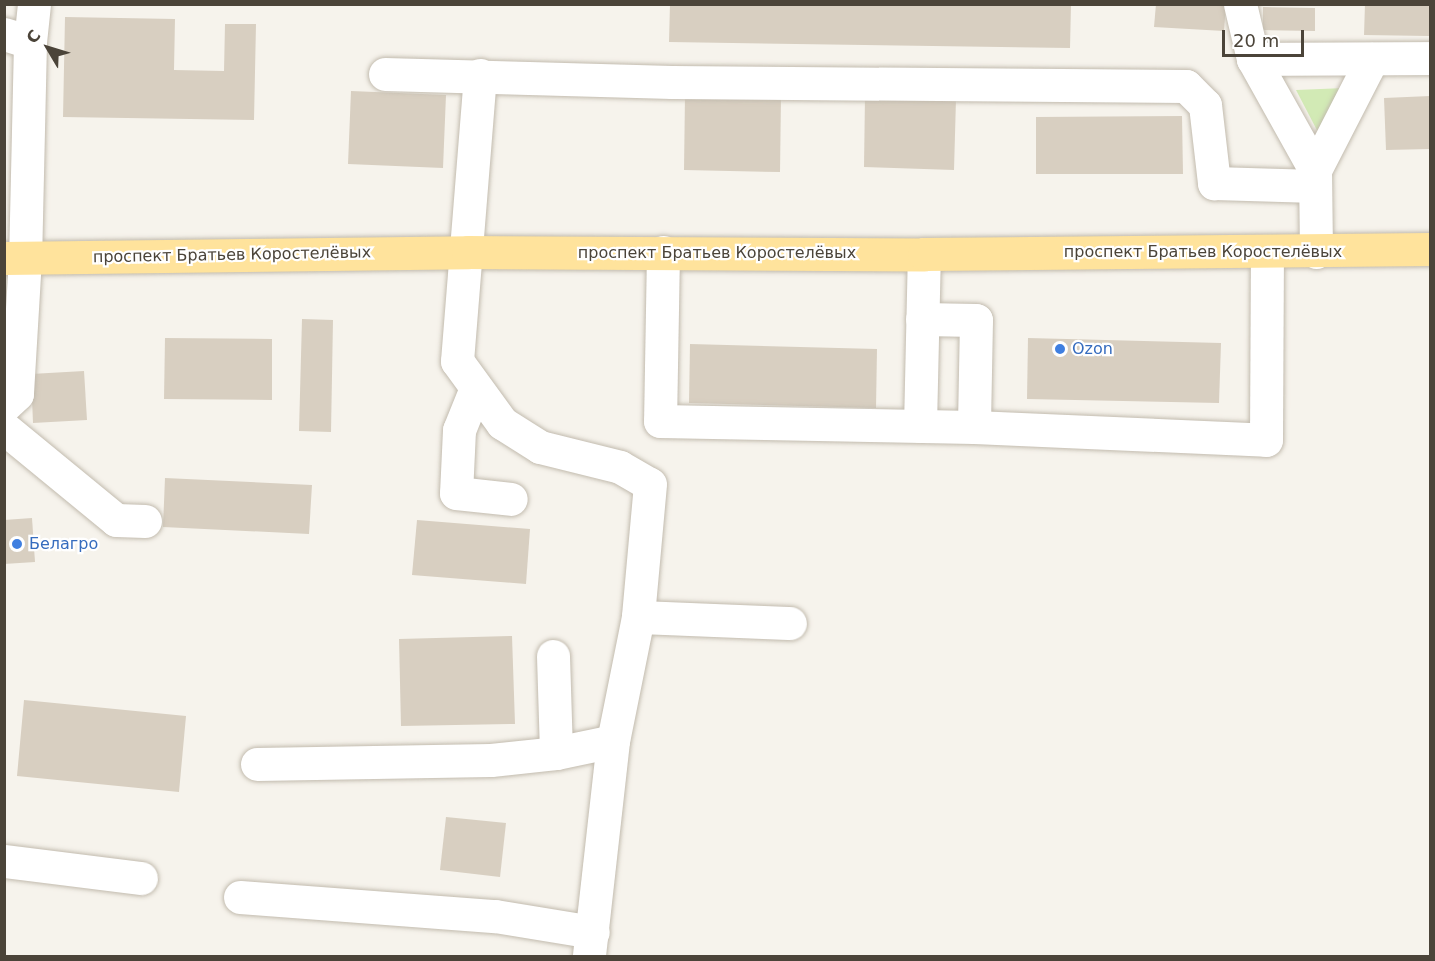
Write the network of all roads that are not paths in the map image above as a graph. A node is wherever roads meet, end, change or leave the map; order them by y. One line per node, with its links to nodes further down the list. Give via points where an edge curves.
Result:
1 (34, 4): 3 (street)
2 (1240, 4): 5 (street)
3 (17, 38): 16 (street)
4 (1431, 58): 6 (street)
5 (1253, 59): 6 (street); 9 (street)
6 (1372, 59): 9 (street)
7 (385, 74): 8 (street)
8 (480, 75): 9 (street, via 672,82 1186,86 1205,105 1214,183); 11 (street)
9 (1315, 178): 14 (street)
10 (1431, 249): 14 (main road, проспект Братьев Коростелёвых)
11 (468, 252): 12 (main road, проспект Братьев Коростелёвых); 16 (main road, проспект Братьев Коростелёвых); 19 (street, via 457,361)
12 (663, 252): 15 (main road, проспект Братьев Коростелёвых); 21 (street, via 660,421)
13 (1267, 252): 14 (main road, проспект Братьев Коростелёвых); 15 (main road, проспект Братьев Коростелёвых); 22 (street, via 1266,440)
14 (1316, 252)
15 (924, 254): 17 (street)
16 (15, 258): 18 (street)
17 (922, 319): 21 (street); 22 (street, via 975,320)
18 (12, 343): 20 (street, via 17,394)
19 (476, 388): 24 (street, via 459,430 456,493); 26 (street, via 502,423 540,447 620,467 650,484)
20 (4, 406)
21 (920, 426): 22 (street)
22 (974, 427)
23 (4, 428): 25 (street, via 116,520)
24 (511, 499)
25 (145, 522)
26 (638, 617): 27 (street); 29 (street)
27 (790, 623)
28 (553, 656): 30 (street)
29 (613, 741): 30 (street); 35 (street)
30 (556, 753): 31 (street, via 491,760)
31 (257, 764)
32 (4, 861): 33 (street)
33 (141, 878)
34 (240, 897): 35 (street, via 495,916)
35 (591, 944)

